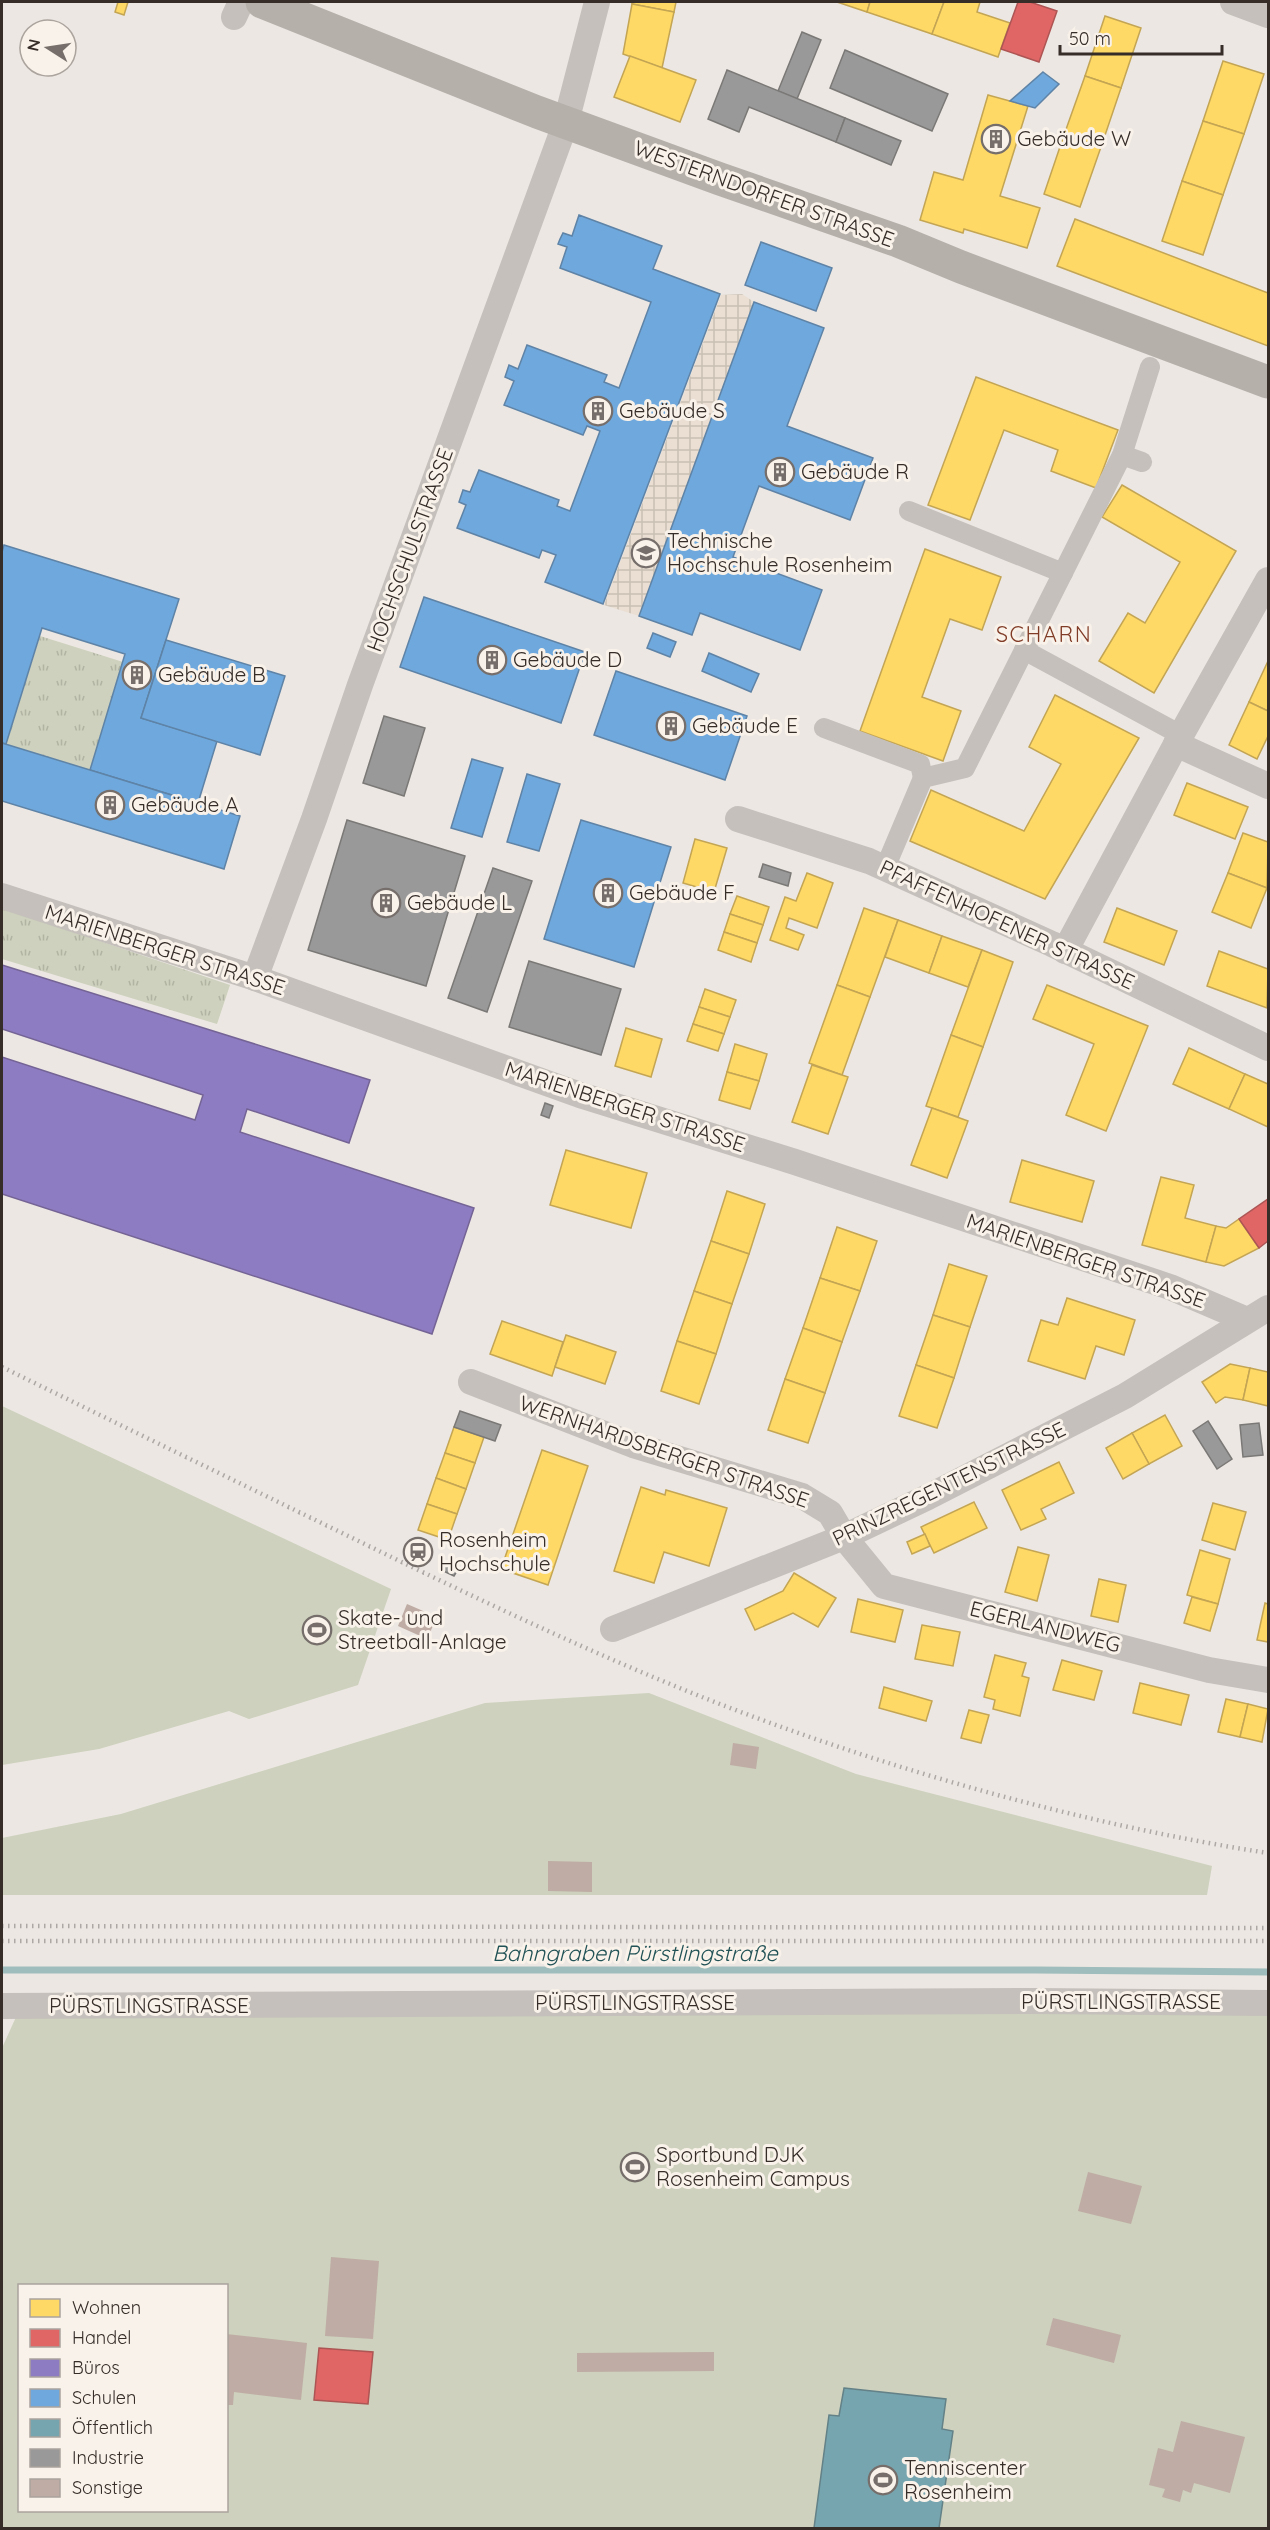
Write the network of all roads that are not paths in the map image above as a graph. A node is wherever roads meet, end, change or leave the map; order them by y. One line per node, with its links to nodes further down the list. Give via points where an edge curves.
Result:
1 (597, 2): 5 (street, HOCHSCHULSTRASSE)
2 (1233, 2): 4 (street)
3 (246, 7): 5 (main road, WESTERNDORFER STRASSE)
4 (1269, 15)
5 (566, 123): 7 (main road, WESTERNDORFER STRASSE, via 898,241); 22 (street, HOCHSCHULSTRASSE)
6 (1150, 367): 8 (street)
7 (1269, 382)
8 (1122, 454): 9 (street); 11 (street)
9 (1142, 462)
10 (909, 511): 11 (street)
11 (1063, 573): 13 (street)
12 (1269, 580): 15 (street)
13 (1024, 650): 15 (street); 16 (street, via 965,768)
14 (824, 728): 16 (street, via 920,764)
15 (1179, 740): 17 (street); 21 (street)
16 (923, 778): 19 (street)
17 (1269, 786)
18 (738, 819): 19 (street, PFAFFENHOFENER STRASSE)
19 (885, 868): 21 (street, PFAFFENHOFENER STRASSE)
20 (2, 896): 22 (street, MARIENBERGER STRASSE)
21 (1065, 951): 23 (street, PFAFFENHOFENER STRASSE)
22 (255, 978): 24 (street, MARIENBERGER STRASSE, via 580,1095)
23 (1269, 1048)
24 (1258, 1314): 26 (street, PRINZREGENTENSTRASSE, via 1116,1401)
25 (471, 1382): 26 (street, WERNHARDSBERGER STRASSE, via 633,1445 802,1496 831,1513)
26 (844, 1537): 27 (street, PRINZREGENTENSTRASSE); 28 (street, EGERLANDWEG, via 884,1586 1209,1670)
27 (613, 1629)
28 (1269, 1680)
29 (1269, 2002): 30 (street, PÜRSTLINGSTRASSE)
30 (2, 2006)

